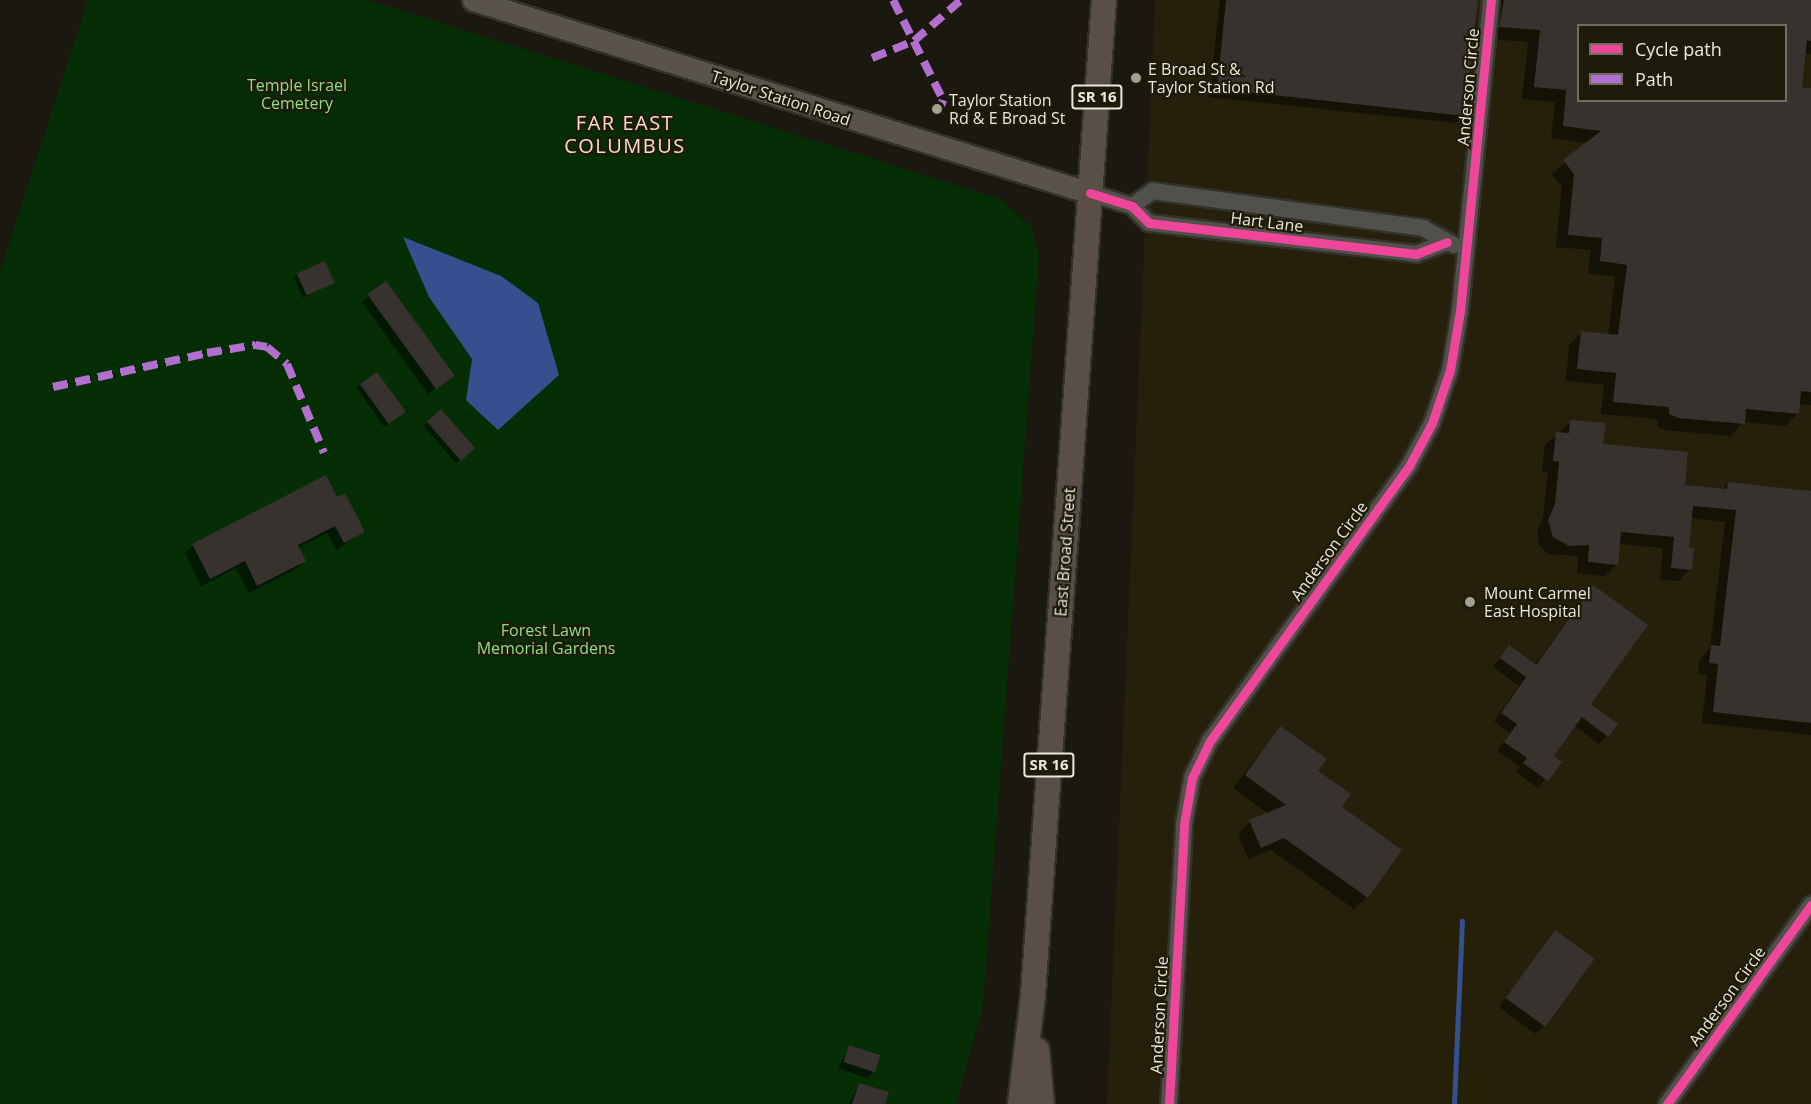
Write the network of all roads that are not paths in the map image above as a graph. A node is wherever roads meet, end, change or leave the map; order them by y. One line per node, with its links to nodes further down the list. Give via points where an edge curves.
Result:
1 (472, 0): 4 (main road, Taylor Station Road)
2 (1104, 0): 4 (highway, East Broad Street / SR 16)
3 (1491, 0): 7 (street, Anderson Circle)
4 (1090, 193): 5 (street, Hart Lane); 9 (highway, East Broad Street / SR 16)
5 (1132, 206): 6 (street, Hart Lane, via 1149,223 1416,254); 6 (street, Hart Lane, via 1153,191 1423,228)
6 (1447, 242): 7 (street, Hart Lane)
7 (1465, 250): 12 (street, Anderson Circle, via 1450,370 1421,445 1210,741 1194,772 1184,824)
8 (1811, 905): 13 (street, Anderson Circle)
9 (1033, 996): 10 (highway, East Broad Street / SR 16); 11 (highway)
10 (1020, 1104)
11 (1042, 1104)
12 (1169, 1104)
13 (1667, 1104)

